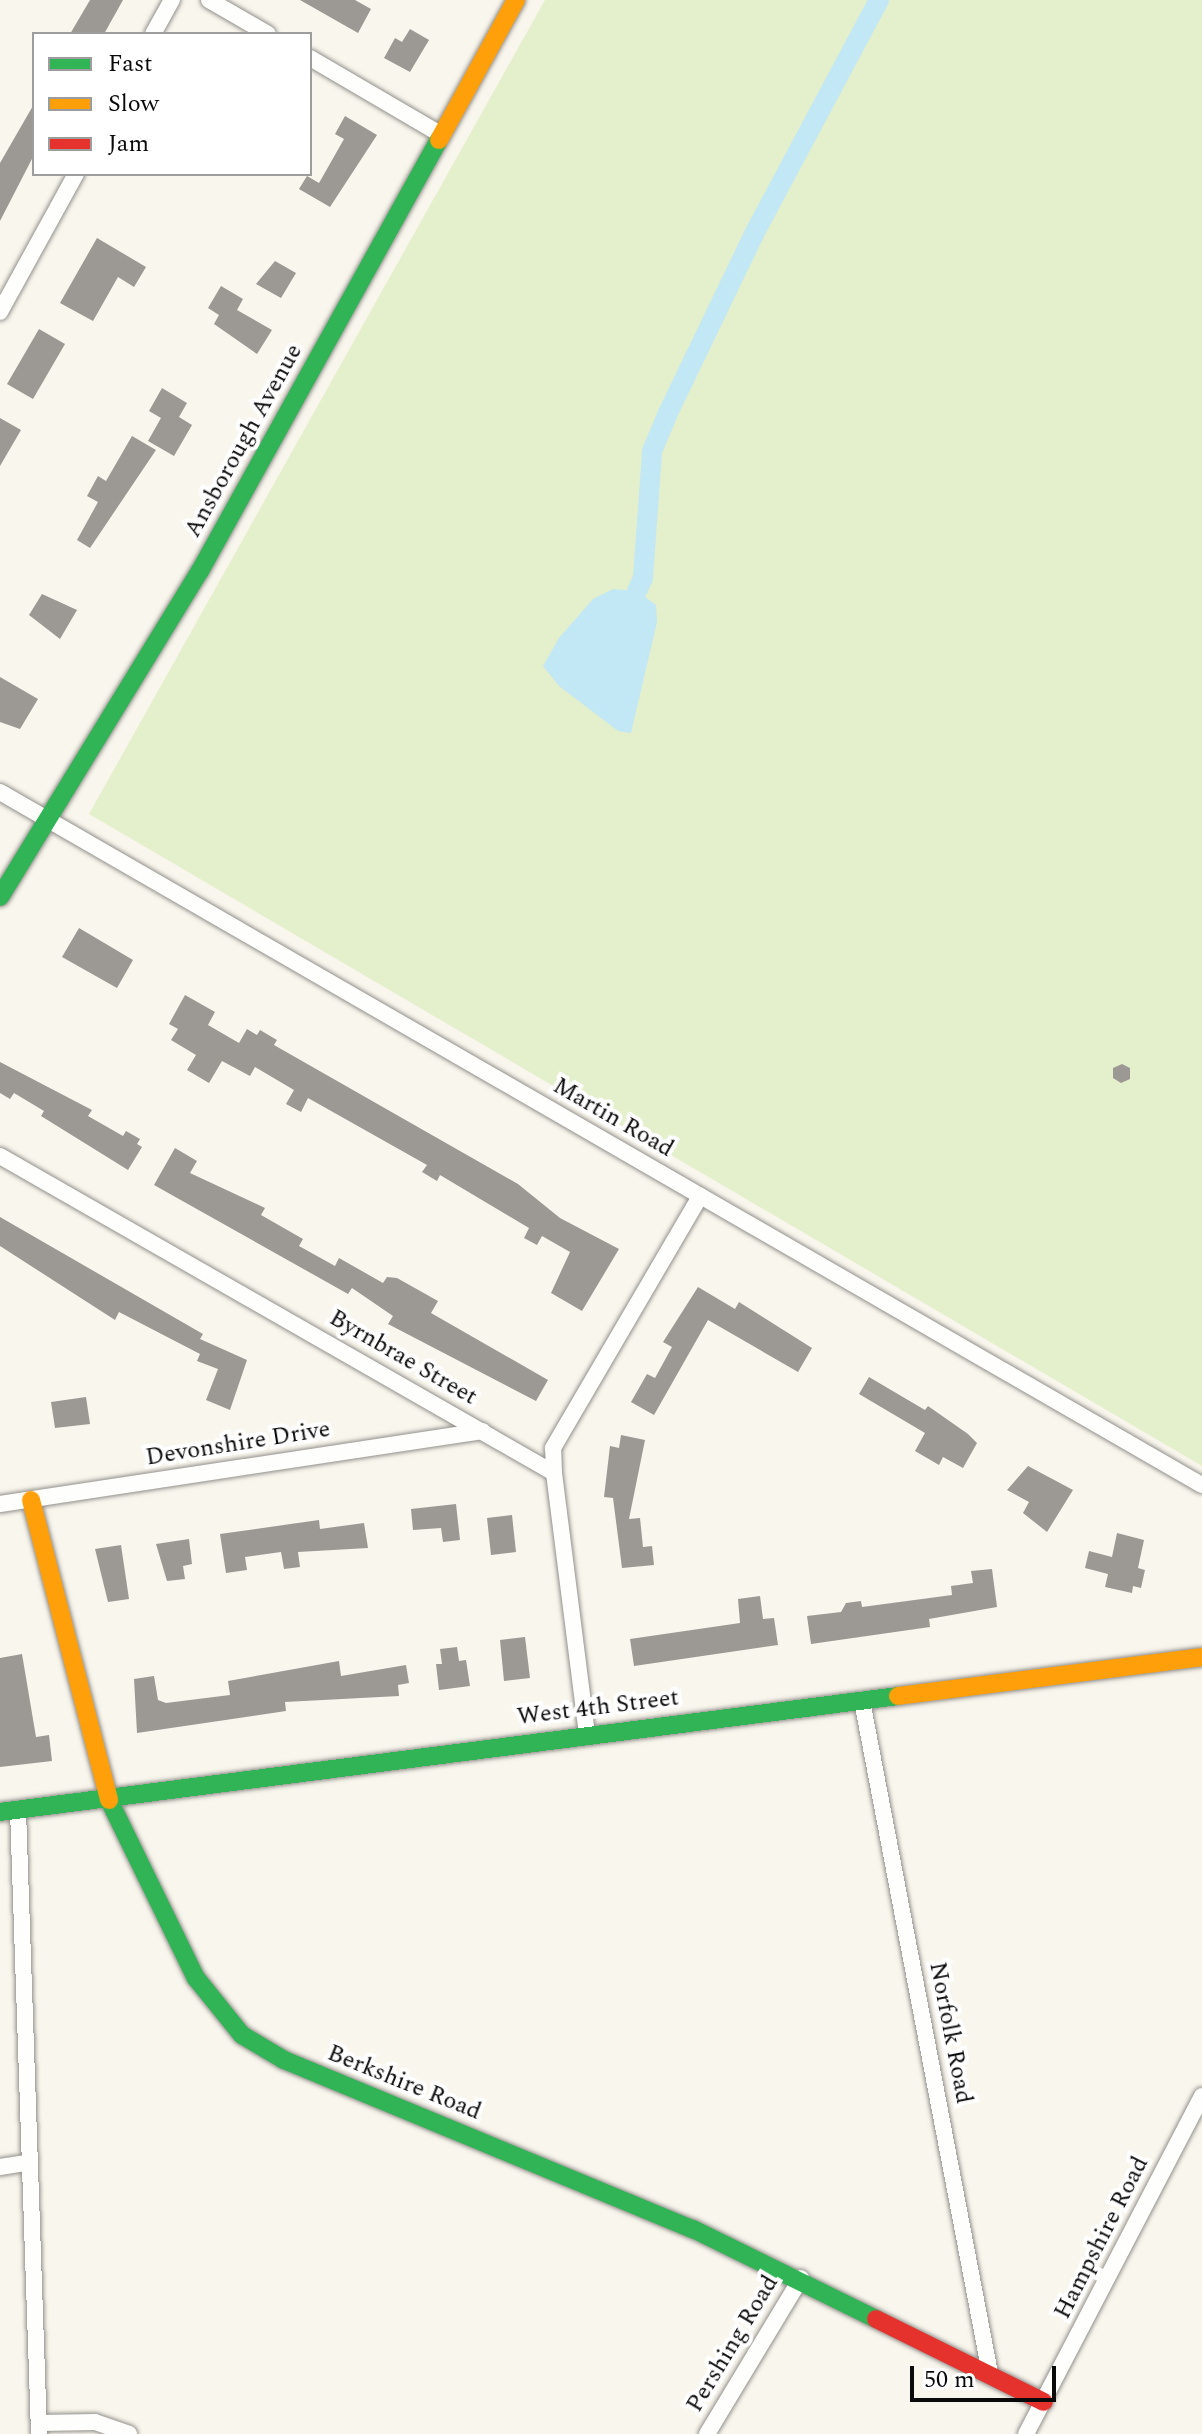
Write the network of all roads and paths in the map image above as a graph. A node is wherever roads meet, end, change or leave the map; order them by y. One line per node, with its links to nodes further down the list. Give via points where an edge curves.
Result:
1 (172, 0): 4 (street)
2 (209, 0): 5 (street)
3 (516, 0): 7 (main road, Ansborough Avenue)
4 (154, 32)
5 (265, 32)
6 (312, 59): 7 (street)
7 (442, 135): 11 (main road, Ansborough Avenue, via 200,571)
8 (75, 176): 9 (street)
9 (0, 312)
10 (0, 792): 11 (street, Martin Road)
11 (48, 820): 12 (main road, Ansborough Avenue); 14 (street, Martin Road)
12 (0, 897)
13 (0, 1156): 15 (street, Byrnbrae Street)
14 (700, 1196): 16 (street, via 553,1448); 17 (street, Martin Road)
15 (483, 1431): 16 (street, Byrnbrae Street); 18 (street, Devonshire Drive)
16 (554, 1473): 22 (street)
17 (1202, 1485)
18 (31, 1500): 19 (street, Devonshire Drive); 23 (main road, Berkshire Road)
19 (0, 1504)
20 (1202, 1657): 21 (main road, West 4th Street)
21 (862, 1701): 22 (main road, West 4th Street); 29 (street, Norfolk Road)
22 (587, 1733): 23 (main road, West 4th Street)
23 (107, 1796): 24 (main road, West 4th Street); 28 (main road, Berkshire Road, via 196,1978 242,2035 284,2060 596,2187)
24 (9, 1811): 26 (street)
25 (1202, 2096): 30 (street, Hampshire Road)
26 (30, 2162): 27 (street); 31 (street)
27 (0, 2167)
28 (801, 2278): 29 (main road, Berkshire Road); 33 (street, Pershing Road)
29 (990, 2373): 30 (main road, Berkshire Road)
30 (1044, 2402): 34 (street)
31 (39, 2428): 32 (street, via 95,2422)
32 (129, 2434)
33 (707, 2434)
34 (1026, 2434)

